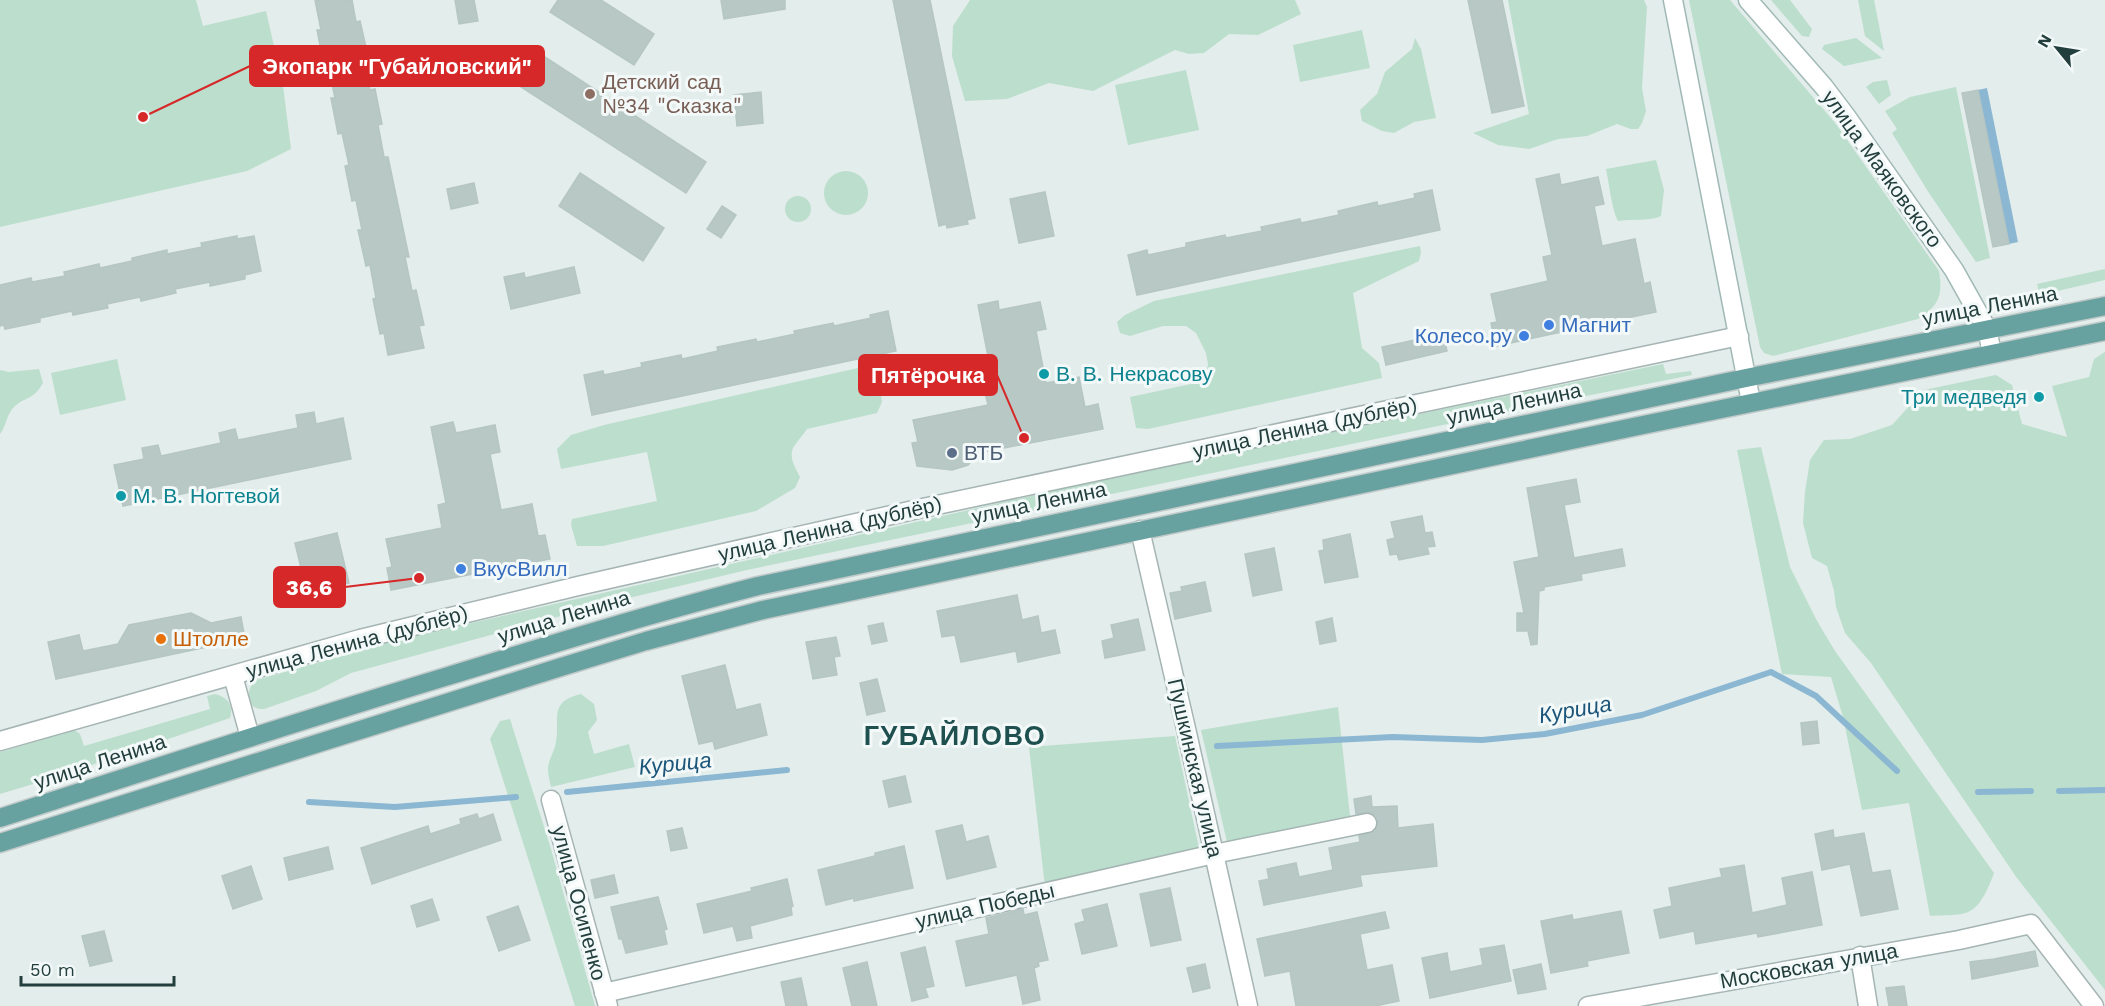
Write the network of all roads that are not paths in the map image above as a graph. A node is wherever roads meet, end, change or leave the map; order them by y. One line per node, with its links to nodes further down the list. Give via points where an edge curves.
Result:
1 (1673, 0): 6 (street)
2 (1748, 0): 4 (street, улица Маяковского, via 1855,129 1954,270)
3 (2105, 306): 4 (main road, улица Ленина)
4 (1987, 329): 7 (street, улица Маяковского); 8 (main road, улица Ленина)
5 (2105, 331): 7 (main road)
6 (1739, 336): 8 (street); 11 (street, улица Ленина (дублёр), via 907,511 376,634)
7 (1992, 353): 9 (main road)
8 (1746, 378): 9 (street); 12 (main road, улица Ленина, via 758,586 629,620)
9 (1751, 402): 10 (main road)
10 (1140, 530): 17 (main road, via 774,607 681,632 354,730); 18 (street, Пушкинская улица)
11 (233, 676): 12 (street); 13 (street, улица Ленина (дублёр))
12 (250, 737): 15 (main road, улица Ленина)
13 (0, 741)
14 (551, 800): 20 (street, улица Осипенко)
15 (0, 818)
16 (1367, 823): 18 (street, улица Победы)
17 (0, 843)
18 (1214, 854): 20 (street, улица Победы); 21 (street, Пушкинская улица)
19 (1860, 956): 22 (street, Московская улица); 23 (street); 24 (street, Московская улица, via 2031,924)
20 (606, 1000)
21 (1248, 1006)
22 (1588, 1006)
23 (1868, 1006)
24 (2094, 1006)

